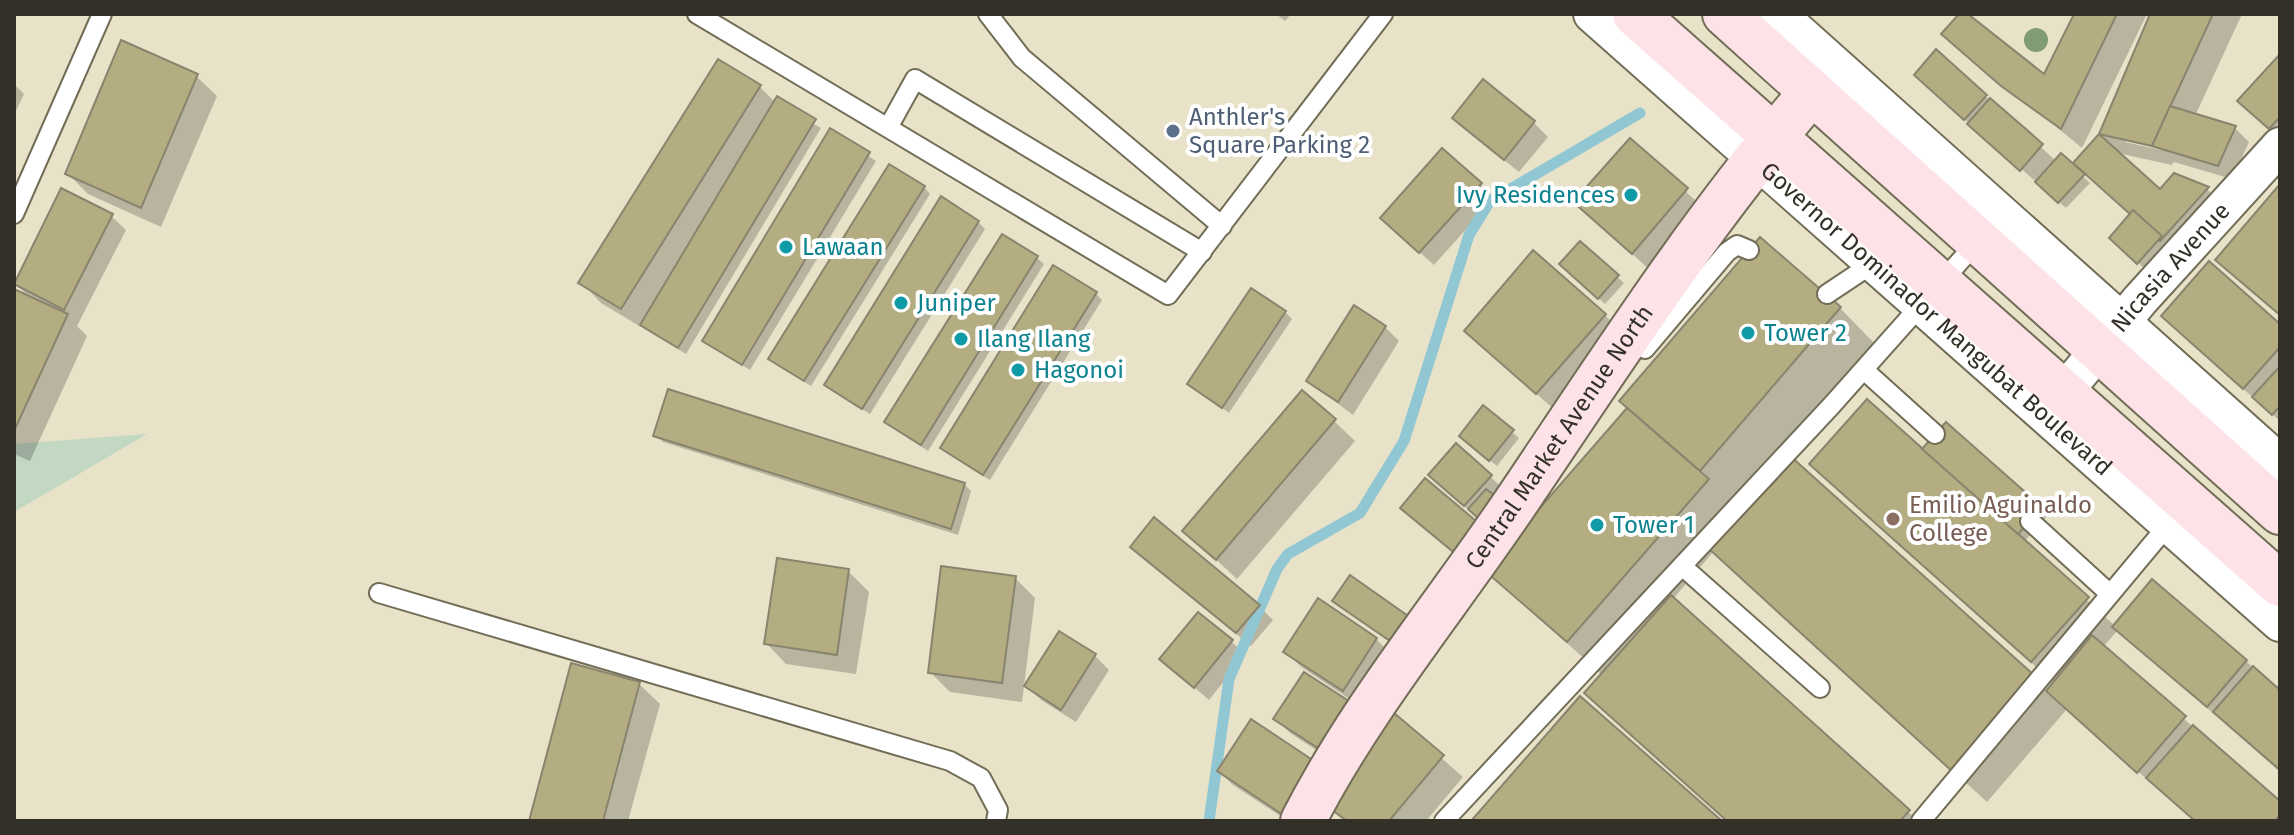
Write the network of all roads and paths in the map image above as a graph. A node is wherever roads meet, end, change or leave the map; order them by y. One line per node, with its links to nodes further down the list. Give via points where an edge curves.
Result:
1 (102, 14): 13 (lane)
2 (697, 14): 10 (lane)
3 (988, 14): 14 (lane, via 1022,58)
4 (1383, 14): 14 (lane)
5 (1592, 14): 11 (street, Governor Dominador Mangubat Boulevard)
6 (1635, 14): 11 (main road, Governor Dominador Mangubat Boulevard)
7 (1725, 14): 9 (main road)
8 (1778, 14): 9 (street)
9 (1824, 79): 11 (main road, Central Market Avenue North); 15 (main road); 21 (street)
10 (889, 126): 17 (lane, via 1168,295); 17 (lane, via 915,79)
11 (1766, 146): 18 (street, Governor Dominador Mangubat Boulevard); 20 (main road, Governor Dominador Mangubat Boulevard); 22 (main road, Central Market Avenue North)
12 (2280, 146): 21 (street, Nicasia Avenue)
13 (14, 213)
14 (1222, 226): 17 (lane)
15 (1977, 242): 20 (lane); 21 (main road)
16 (1749, 250): 22 (lane, via 1737,245 1727,252)
17 (1202, 252)
18 (1875, 262): 19 (lane); 20 (street, Governor Dominador Mangubat Boulevard)
19 (1827, 294)
20 (1932, 294): 23 (lane); 24 (main road, Governor Dominador Mangubat Boulevard); 28 (street, Governor Dominador Mangubat Boulevard)
21 (2110, 336): 24 (street, Nicasia Avenue); 26 (street); 27 (main road)
22 (1643, 349): 37 (main road, Central Market Avenue North, via 1335,759)
23 (1864, 370): 25 (lane); 30 (lane)
24 (2064, 392): 28 (main road, Governor Dominador Mangubat Boulevard)
25 (1935, 434)
26 (2280, 463)
27 (2280, 512)
28 (2178, 513): 31 (main road, Governor Dominador Mangubat Boulevard); 33 (lane); 34 (street, Governor Dominador Mangubat Boulevard)
29 (2030, 521): 33 (lane)
30 (1682, 566): 35 (lane); 38 (lane)
31 (2280, 584)
32 (379, 593): 36 (lane, via 950,761 981,778 998,810)
33 (2110, 594): 39 (lane)
34 (2280, 623)
35 (1820, 688)
36 (996, 821)
37 (1303, 821)
38 (1444, 821)
39 (1921, 821)

